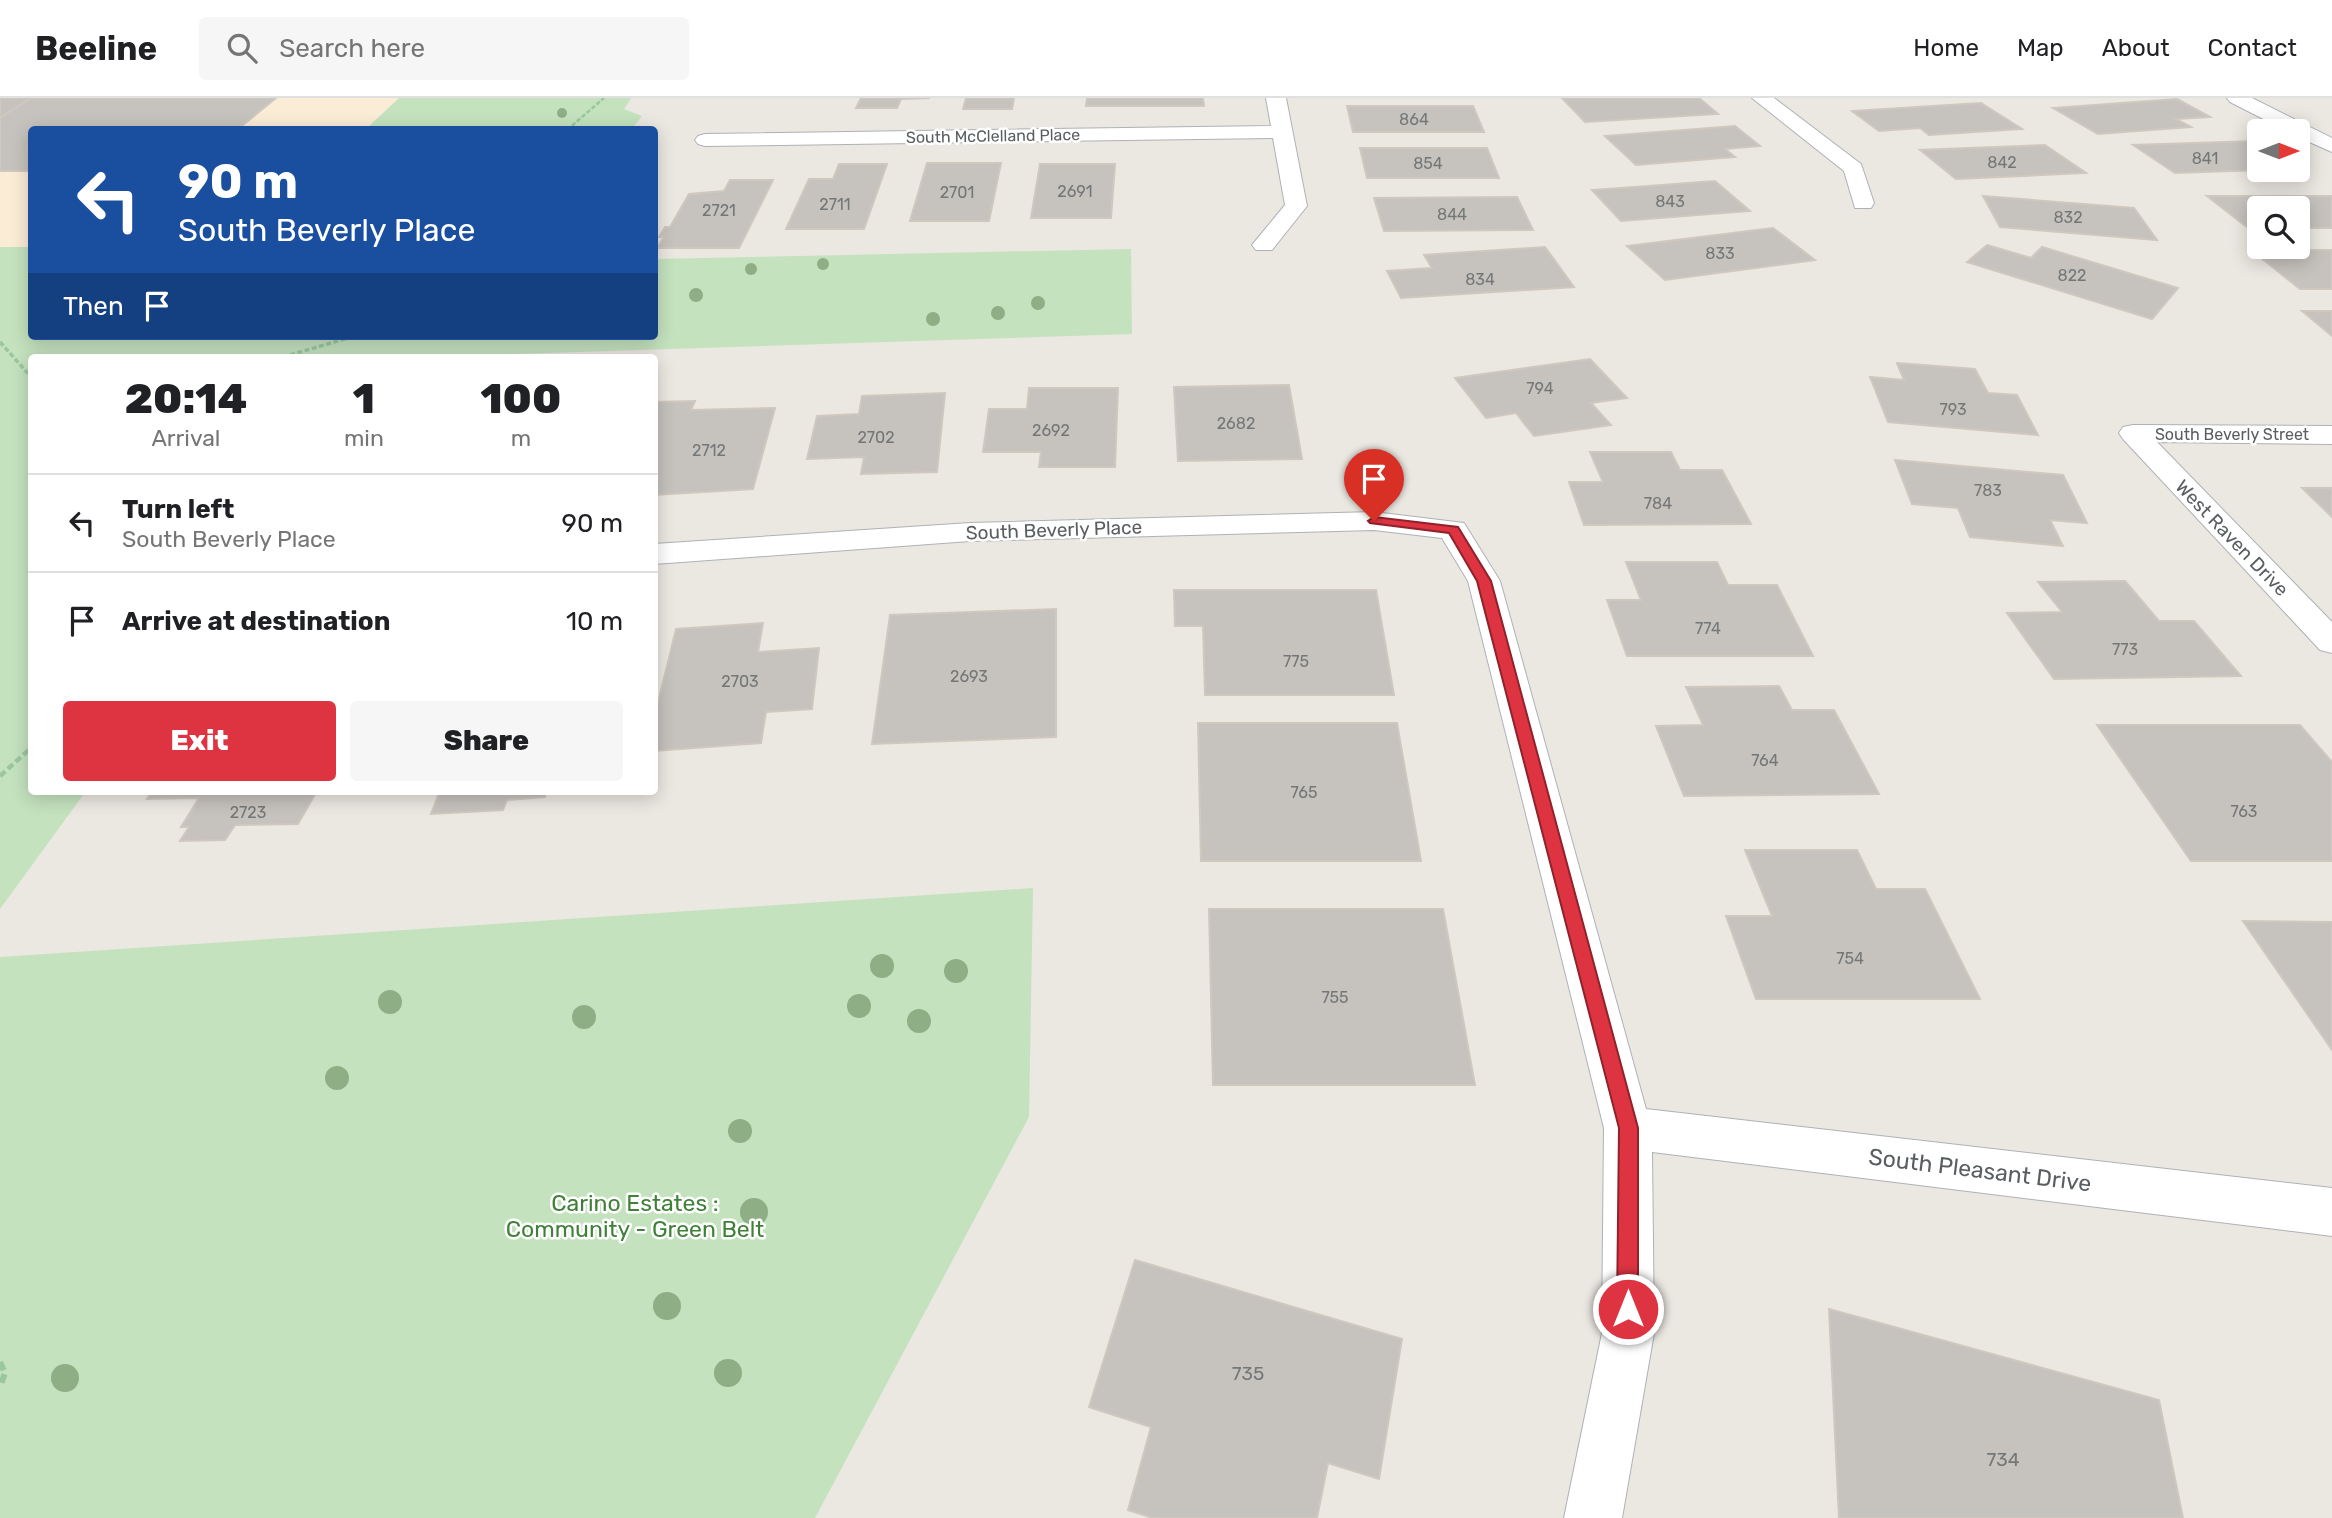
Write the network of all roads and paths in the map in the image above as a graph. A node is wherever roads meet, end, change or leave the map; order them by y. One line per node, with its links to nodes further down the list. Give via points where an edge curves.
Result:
1 (604, 98): 5 (path)
2 (1276, 98): 6 (street)
3 (1762, 98): 9 (street, via 1854,168)
4 (2237, 98): 8 (street)
5 (572, 126)
6 (1282, 132): 7 (street, South McClelland Place); 10 (street, via 1296,206)
7 (705, 140)
8 (2332, 146)
9 (1863, 203)
10 (1264, 245)
11 (341, 340): 13 (path)
12 (0, 342): 14 (path)
13 (293, 354)
14 (28, 374)
15 (2133, 433): 16 (street, South Beverly Street); 18 (street, West Raven Drive)
16 (2332, 435)
17 (658, 554): 21 (street, South Beverly Place, via 970,532 1374,521 1453,530 1484,581)
18 (2332, 642)
19 (28, 751): 20 (path)
20 (0, 776)
21 (1628, 1128): 22 (street, South Pleasant Drive); 25 (street, via 1628,1333)
22 (2332, 1212)
23 (0, 1362): 24 (path, via 5,1373)
24 (0, 1387)
25 (1593, 1518)

